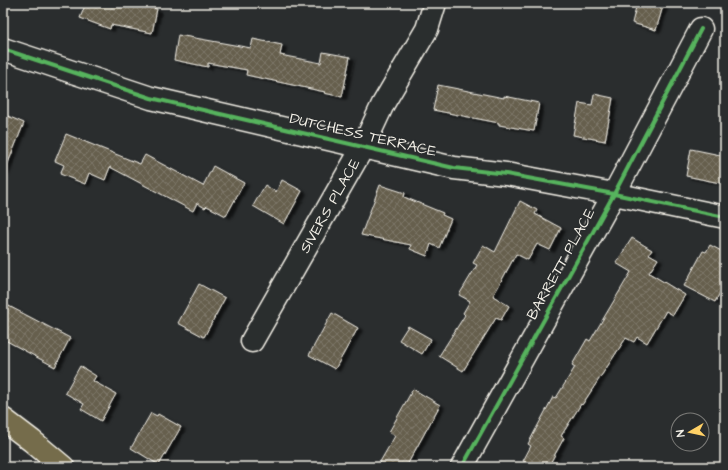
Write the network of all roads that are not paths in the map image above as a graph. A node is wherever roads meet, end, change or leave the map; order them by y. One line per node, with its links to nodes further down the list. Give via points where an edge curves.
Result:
1 (435, 3): 4 (street, SIVERS PLACE, via 427,29 383,104)
2 (700, 29): 5 (street, BARRETT PLACE)
3 (3, 49): 4 (street, DUTCHESS TERRACE, via 151,98)
4 (363, 147): 5 (street, DUTCHESS TERRACE, via 454,168 506,174); 7 (street, SIVERS PLACE)
5 (614, 194): 6 (street, DUTCHESS TERRACE); 10 (street, BARRETT PLACE)
6 (725, 217)
7 (252, 341)
8 (3, 419): 9 (main road)
9 (63, 467)
10 (462, 467)

